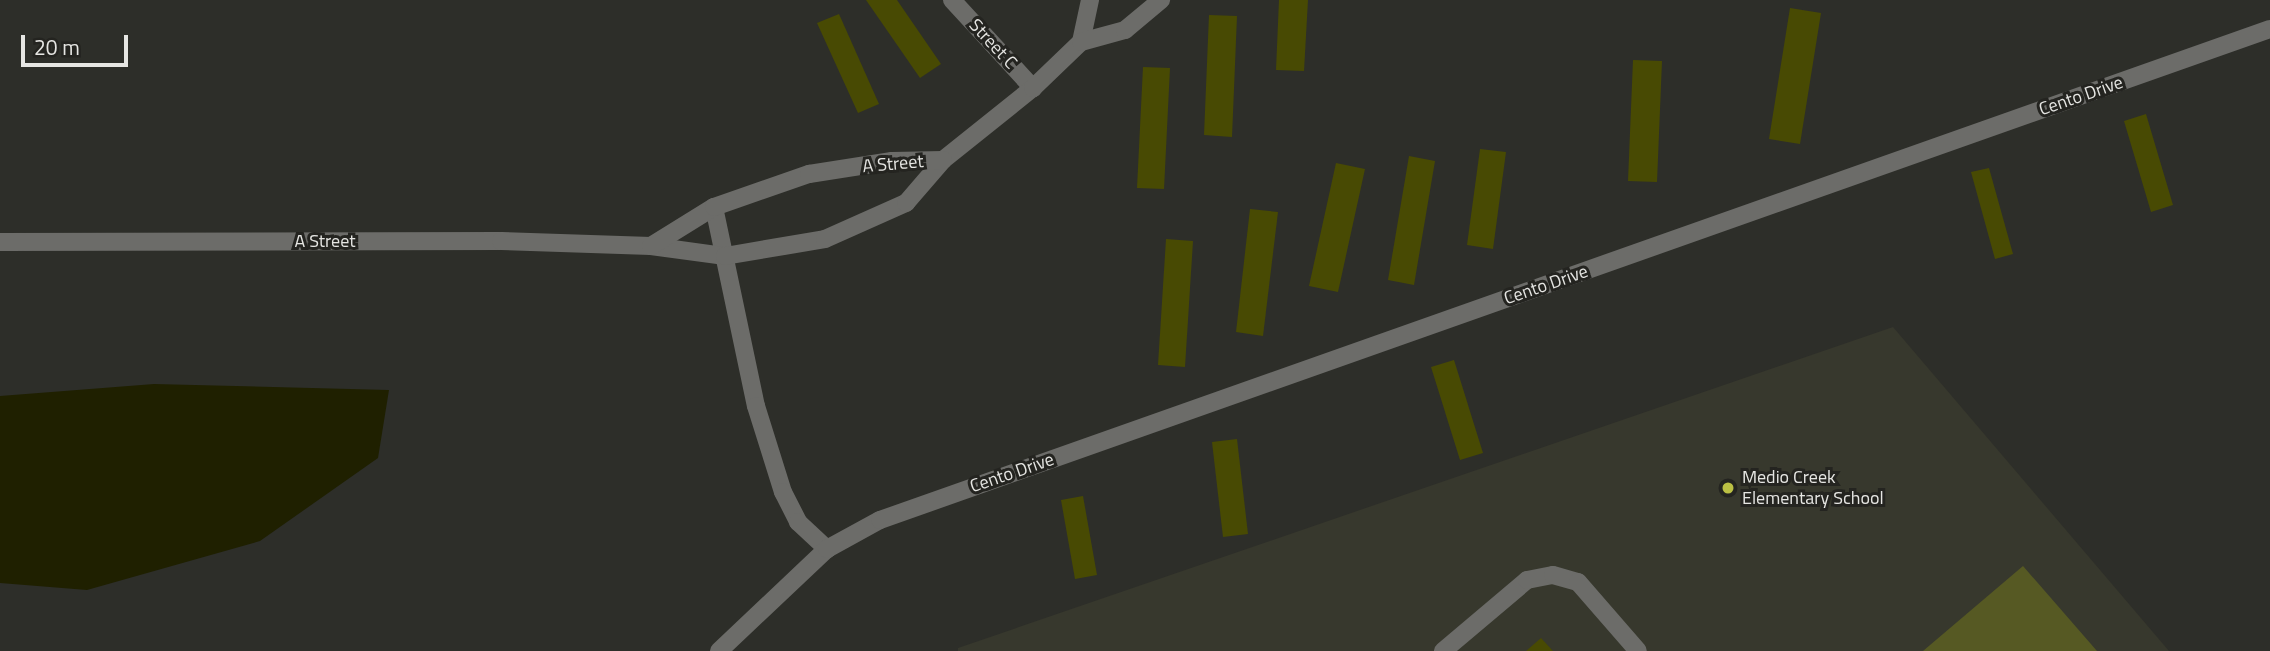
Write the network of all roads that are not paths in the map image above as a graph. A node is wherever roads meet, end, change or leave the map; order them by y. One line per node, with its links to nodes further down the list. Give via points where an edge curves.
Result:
1 (952, 0): 6 (street, Street C)
2 (1090, 0): 5 (street)
3 (1161, 0): 5 (street, A Street, via 1125,30)
4 (2270, 29): 12 (street, Cento Drive, via 880,520)
5 (1081, 42): 6 (street, A Street)
6 (1033, 88): 7 (street, A Street)
7 (943, 160): 8 (street, A Street, via 892,161 808,174); 11 (street, A Street, via 906,203 825,239)
8 (714, 207): 10 (street, A Street); 11 (street)
9 (0, 242): 10 (street, A Street, via 501,241)
10 (651, 246): 11 (street, A Street)
11 (725, 256): 12 (street, via 756,407 783,492 798,522)
12 (827, 548): 13 (street, Cento Drive)
13 (719, 651)
14 (1443, 651): 15 (street, via 1527,580 1553,575 1578,582)
15 (1638, 651)

